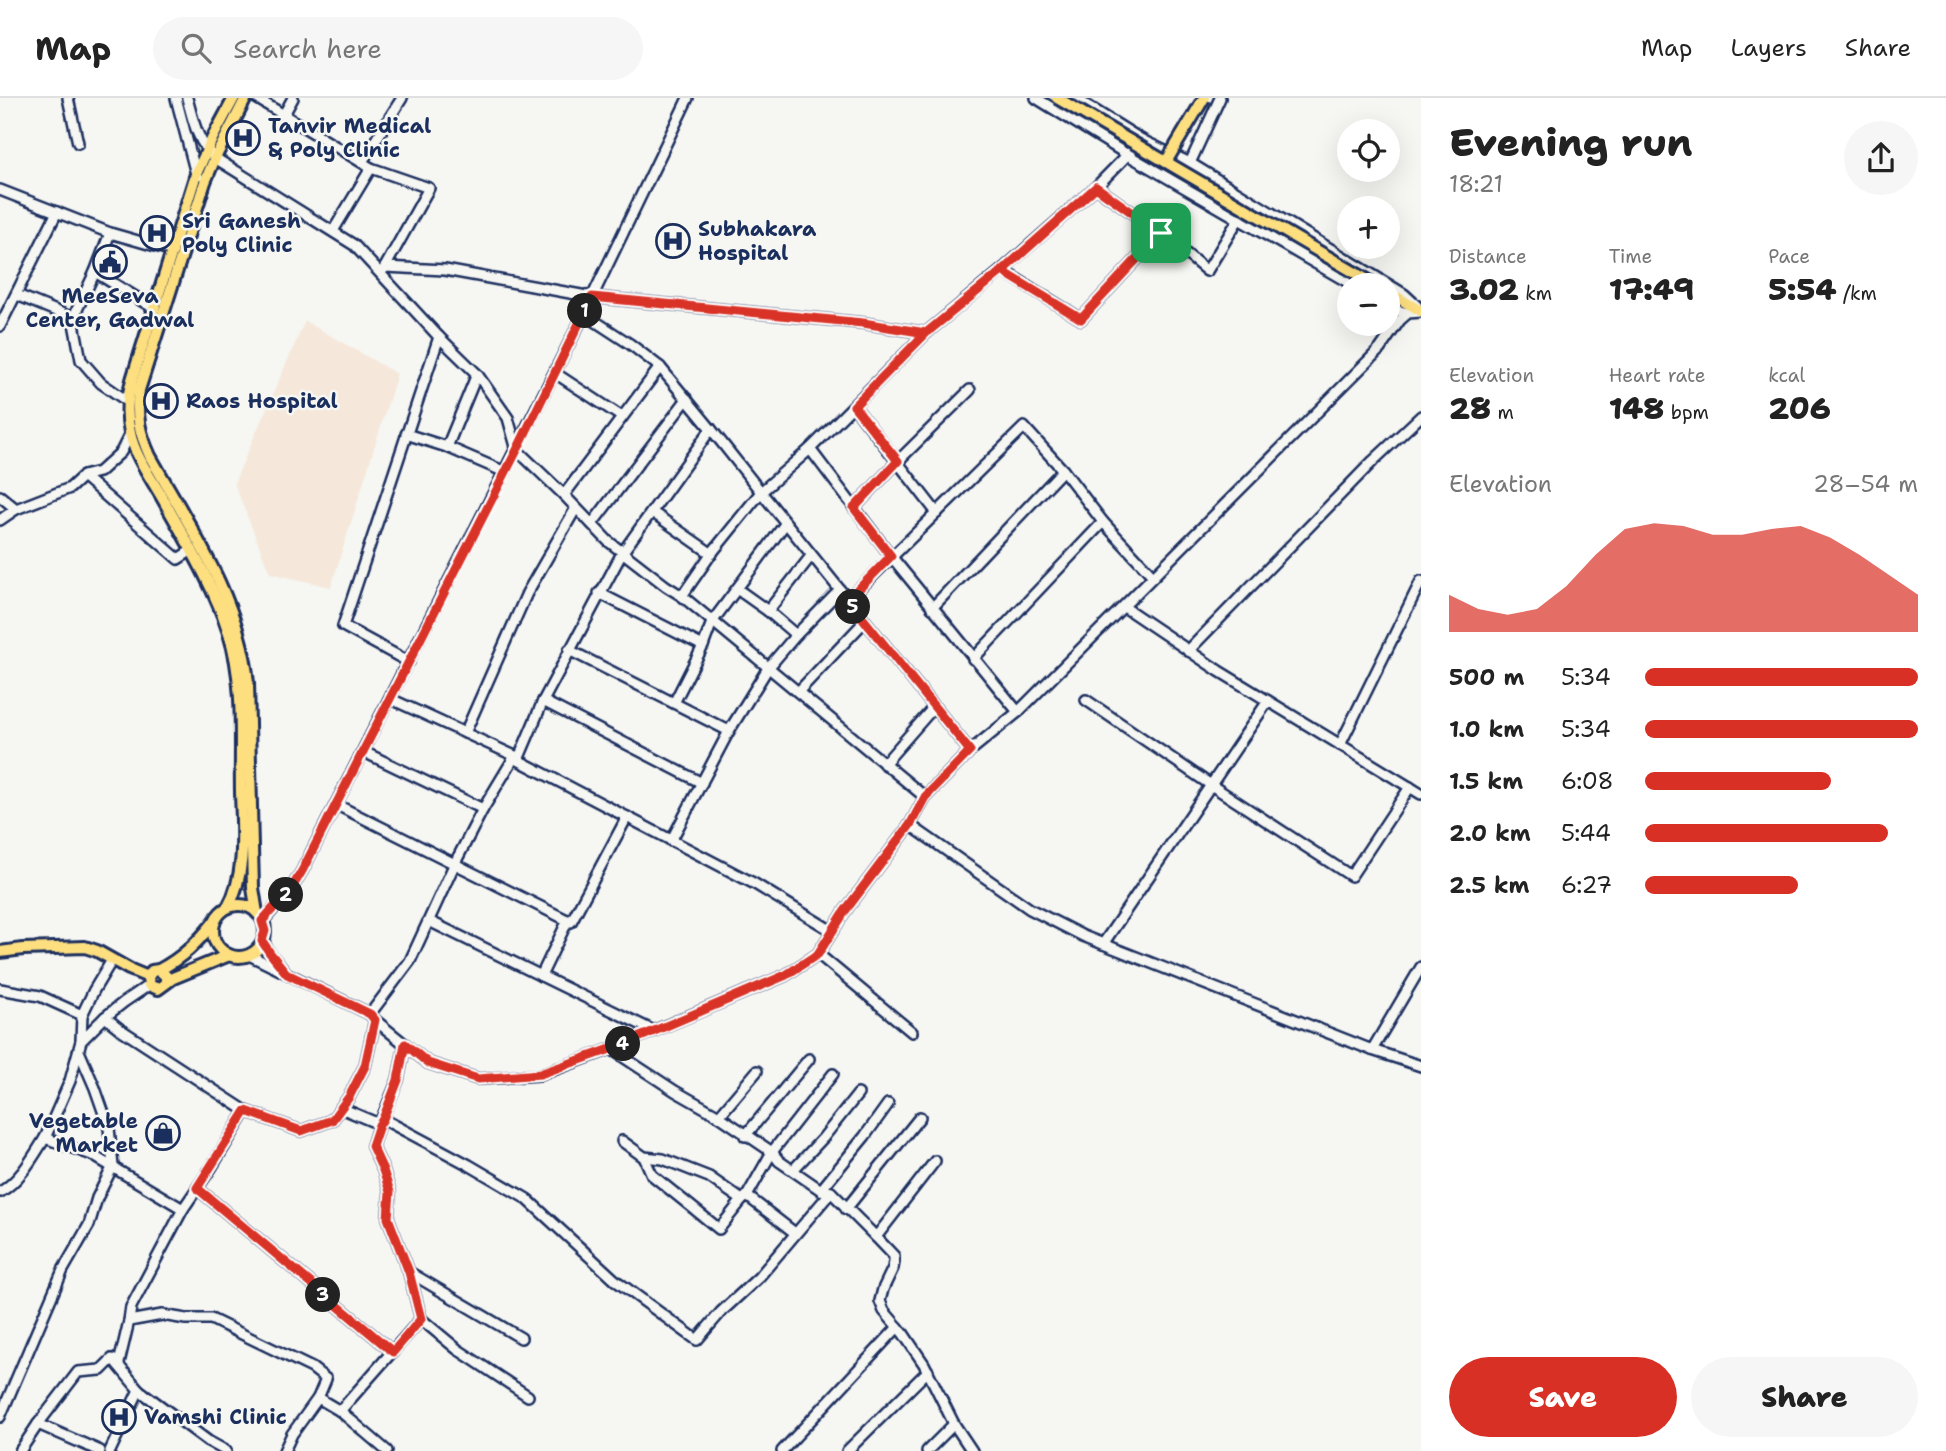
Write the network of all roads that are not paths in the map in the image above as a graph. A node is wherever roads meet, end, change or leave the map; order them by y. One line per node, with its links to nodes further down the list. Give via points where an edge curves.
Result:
1 (68, 98): 17 (street)
2 (176, 98): 23 (street)
3 (187, 98): 18 (street, via 195,129)
4 (234, 98): 18 (main road)
5 (246, 98): 18 (main road)
6 (256, 98): 15 (street)
7 (293, 98): 15 (street)
8 (402, 98): 22 (street)
9 (688, 98): 39 (street)
10 (1035, 98): 19 (street)
11 (1057, 98): 20 (main road, bridge)
12 (1076, 98): 16 (street)
13 (1204, 98): 20 (main road, bridge)
14 (1220, 98): 21 (street)
15 (283, 116): 22 (street)
16 (1142, 140): 19 (street); 21 (street)
17 (78, 143)
18 (211, 154): 23 (main road); 29 (street)
19 (1128, 155): 24 (street); 28 (street)
20 (1166, 162): 36 (main road, bridge)
21 (1190, 163): 26 (street)
22 (367, 165): 29 (street); 33 (street, via 429,188)
23 (201, 178): 32 (main road); 132 (main road, via 139,390 137,417 150,456 215,575 244,653 253,888)
24 (1096, 187): 31 (street); 34 (street)
25 (0, 190): 27 (street)
26 (1250, 200): 28 (street); 43 (street, via 1404,294)
27 (57, 212): 30 (street); 38 (street)
28 (1239, 219): 31 (street, via 1207,271); 37 (street)
29 (332, 231): 33 (street)
30 (110, 233): 32 (street); 35 (street)
31 (1161, 233): 34 (street, via 1081,319)
32 (173, 251): 41 (main road)
33 (383, 270): 39 (street, via 445,270); 49 (street)
34 (1002, 271): 48 (street)
35 (95, 272): 41 (street); 46 (street)
36 (1356, 273)
37 (1337, 276)
38 (17, 295): 46 (street); 47 (street)
39 (592, 297): 45 (street); 48 (street)
40 (1400, 299): 43 (main road)
41 (155, 309): 55 (main road)
42 (1400, 311): 44 (street)
43 (1421, 311): 44 (street)
44 (1408, 313): 86 (street, via 1380,349)
45 (584, 314): 50 (street); 51 (street)
46 (73, 318): 55 (street, via 81,360 101,383)
47 (0, 326)
48 (926, 333): 56 (street)
49 (439, 337): 52 (street); 61 (street)
50 (660, 368): 54 (street); 58 (street)
51 (555, 373): 58 (street); 64 (street)
52 (477, 374): 62 (street); 64 (street, via 508,418)
53 (970, 390): 65 (street)
54 (687, 399): 59 (street); 79 (street)
55 (127, 401): 60 (main road)
56 (854, 406): 63 (street); 65 (street)
57 (1421, 416): 101 (street)
58 (622, 417): 70 (street)
59 (711, 429): 69 (street); 75 (street)
60 (130, 434): 68 (street, via 121,452 99,472); 81 (main road)
61 (406, 434): 62 (street); 103 (street, via 343,626)
62 (447, 447): 67 (street)
63 (810, 449): 69 (street); 73 (street)
64 (517, 450): 67 (street); 70 (street)
65 (898, 461): 73 (street); 76 (street)
66 (1063, 470): 76 (street, via 1024,427); 78 (street); 94 (street)
67 (505, 472): 103 (street)
68 (83, 476): 74 (street, via 69,488); 81 (street, via 178,559)
69 (761, 492): 80 (street); 83 (street)
70 (564, 495): 72 (street)
71 (0, 496): 74 (street)
72 (576, 508): 79 (street); 114 (street, via 527,593)
73 (854, 508): 85 (street)
74 (16, 509): 77 (street)
75 (652, 512): 82 (street); 83 (street)
76 (937, 513): 85 (street)
77 (0, 520)
78 (1103, 522): 86 (street); 102 (street)
79 (592, 524): 82 (street)
80 (785, 524): 84 (street); 88 (street)
81 (192, 550): 131 (main road, via 225,622 239,685 240,867)
82 (622, 553): 90 (street); 91 (street)
83 (712, 554): 91 (street)
84 (811, 556): 89 (street); 95 (street)
85 (891, 556): 92 (street); 94 (street)
86 (1153, 576): 93 (street)
87 (1421, 580): 115 (street)
88 (737, 589): 95 (street); 96 (street)
89 (839, 591): 92 (street); 98 (street)
90 (599, 593): 99 (street); 100 (street)
91 (682, 596): 96 (street)
92 (848, 600): 97 (street)
93 (1124, 607): 101 (street); 112 (street)
94 (932, 608): 102 (street)
95 (768, 611): 98 (street)
96 (712, 622): 99 (street); 104 (street)
97 (864, 622): 105 (street); 111 (street)
98 (796, 635): 104 (street)
99 (703, 646): 110 (street)
100 (569, 650): 108 (street); 110 (street)
101 (1188, 651): 109 (street)
102 (973, 659): 112 (street)
103 (409, 662): 106 (street)
104 (768, 667): 105 (street); 113 (street)
105 (798, 692): 119 (street)
106 (391, 699): 114 (street); 117 (street)
107 (1086, 699): 121 (street)
108 (543, 701): 118 (street); 120 (street)
109 (1268, 701): 115 (street); 121 (street)
110 (674, 703): 113 (street)
111 (933, 708): 116 (street); 119 (street)
112 (1018, 712): 116 (street)
113 (729, 731): 120 (street)
114 (465, 733): 118 (street)
115 (1340, 744): 122 (street)
116 (970, 751): 124 (street)
117 (364, 752): 125 (street); 126 (street)
118 (516, 758): 126 (street); 127 (street)
119 (884, 764): 124 (street)
120 (702, 783): 129 (street)
121 (1211, 785): 122 (street, via 1352,876); 138 (street)
122 (1410, 787): 123 (street)
123 (1421, 794)
124 (925, 797): 128 (street)
125 (337, 805): 130 (street); 132 (street, via 293,886)
126 (483, 809): 130 (street)
127 (626, 817): 129 (street); 133 (street, via 571,922)
128 (910, 825): 136 (street); 138 (street, via 1030,909)
129 (671, 841): 136 (street)
130 (455, 863): 133 (street); 134 (street)
131 (228, 907): 132 (main road, via 248,907); 135 (main road)
132 (260, 917): 137 (main road, via 265,931)
133 (568, 920): 147 (street)
134 (429, 921): 147 (street); 153 (street, via 410,961)
135 (215, 922): 141 (main road, via 215,942); 145 (main road, via 197,943)
136 (832, 931): 140 (street)
137 (262, 941): 142 (main road); 146 (street)
138 (1102, 944): 159 (street)
139 (0, 952): 143 (main road, via 85,947)
140 (818, 954): 154 (street, via 786,975); 155 (street)
141 (229, 955): 142 (main road); 149 (main road)
142 (248, 955): 146 (street)
143 (112, 960): 148 (main road); 151 (street)
144 (1421, 967): 159 (street)
145 (159, 970): 148 (main road, via 152,971); 149 (main road)
146 (287, 974): 153 (street)
147 (541, 976): 154 (street)
148 (148, 981): 149 (main road, via 158,989); 152 (street)
149 (166, 982)
150 (0, 989): 151 (street, via 40,996)
151 (82, 1015): 156 (street)
152 (105, 1017): 156 (street); 168 (street)
153 (373, 1017): 157 (street); 167 (street, via 365,1066)
154 (654, 1031): 158 (street)
155 (912, 1032)
156 (82, 1041): 160 (street)
157 (405, 1044): 158 (street, via 428,1063 478,1079 540,1074); 171 (street, via 398,1080)
158 (611, 1049): 169 (street)
159 (1372, 1050): 162 (street)
160 (79, 1051): 173 (street); 178 (street, via 109,1128)
161 (809, 1059): 172 (street)
162 (1421, 1066)
163 (757, 1071): 169 (street)
164 (833, 1074): 175 (street)
165 (858, 1094): 179 (street)
166 (888, 1104): 181 (street)
167 (341, 1108): 168 (street, via 332,1120 301,1131); 171 (street)
168 (246, 1111): 180 (street)
169 (719, 1116): 172 (street)
170 (920, 1117): 186 (street)
171 (381, 1122): 187 (street, via 527,1199 615,1280 697,1340); 189 (street, via 372,1146 390,1192 388,1218)
172 (745, 1136): 175 (street)
173 (45, 1138): 178 (street); 182 (street, via 9,1187)
174 (622, 1141): 176 (street)
175 (772, 1152): 179 (street); 184 (street)
176 (644, 1157): 184 (street, via 663,1159 709,1177); 184 (street, via 652,1175 719,1229)
177 (935, 1161): 188 (street)
178 (113, 1166): 185 (street); 201 (street)
179 (793, 1170): 181 (street)
180 (197, 1188): 185 (street); 194 (street)
181 (821, 1190): 183 (street)
182 (0, 1192)
183 (831, 1192): 186 (street); 187 (street)
184 (745, 1198): 187 (street)
185 (183, 1209): 191 (street, via 131,1307)
186 (846, 1209): 188 (street)
187 (795, 1233)
188 (876, 1237): 192 (street, via 894,1256 880,1301)
189 (409, 1272): 190 (street); 193 (street)
190 (421, 1319): 194 (street); 198 (street, via 457,1349)
191 (129, 1321): 195 (street, via 119,1363); 199 (street, via 162,1315 211,1319 312,1368 326,1379)
192 (898, 1327): 196 (street); 210 (street)
193 (521, 1338)
194 (393, 1352): 200 (street)
195 (112, 1359): 197 (street); 202 (street, via 100,1370 78,1372)
196 (928, 1371): 203 (street); 211 (street)
197 (139, 1390): 206 (street); 207 (street)
198 (528, 1395)
199 (318, 1398): 200 (street); 208 (street)
200 (340, 1411): 209 (street)
201 (0, 1417)
202 (38, 1424): 204 (street); 205 (street)
203 (954, 1424): 212 (street); 213 (street)
204 (20, 1451)
205 (100, 1451)
206 (110, 1451)
207 (226, 1451)
208 (284, 1451)
209 (387, 1451)
210 (782, 1451)
211 (847, 1451)
212 (927, 1451)
213 (972, 1451)

